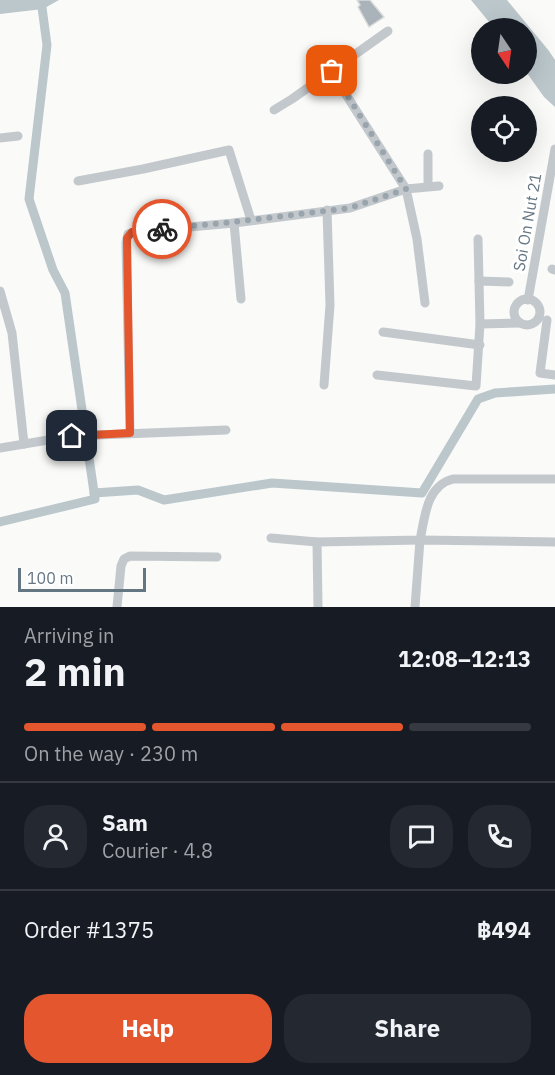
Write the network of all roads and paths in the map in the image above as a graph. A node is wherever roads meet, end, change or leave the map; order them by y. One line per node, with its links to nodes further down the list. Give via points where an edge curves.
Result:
1 (388, 32): 2 (street)
2 (332, 71): 3 (street); 11 (street)
3 (274, 110)
4 (18, 136): 5 (street)
5 (0, 138)
6 (555, 149): 20 (street, Soi On Nut 21)
7 (428, 154): 9 (street)
8 (78, 181): 13 (street, via 229,150)
9 (428, 186): 10 (street); 11 (street)
10 (439, 186)
11 (406, 189): 12 (street, via 350,208); 21 (street)
12 (327, 210): 13 (street); 29 (street, via 330,306)
13 (251, 220): 14 (street)
14 (234, 222): 19 (street); 31 (street, via 128,234)
15 (478, 239): 16 (street)
16 (479, 280): 17 (street); 24 (street)
17 (509, 282)
18 (0, 291): 32 (street, via 12,333)
19 (241, 299)
20 (528, 300): 22 (street, via 538,306); 23 (street, Soi On Nut 21, via 520,301 515,308 514,316)
21 (425, 303)
22 (547, 320): 23 (street); 28 (street, via 540,373)
23 (520, 323): 24 (street)
24 (480, 324): 26 (street)
25 (383, 332): 26 (street)
26 (480, 345): 27 (street, via 477,386)
27 (376, 375)
28 (555, 375)
29 (324, 385)
30 (226, 430): 31 (street)
31 (130, 433): 32 (street, via 72,436)
32 (24, 444): 33 (street)
33 (0, 448)
34 (555, 480): 36 (street, via 453,479 440,484 431,497)
35 (271, 538): 37 (street)
36 (420, 540): 37 (street); 38 (street); 42 (street)
37 (317, 542): 41 (street)
38 (555, 542)
39 (217, 556): 40 (street, via 124,559)
40 (117, 607)
41 (318, 607)
42 (415, 607)

